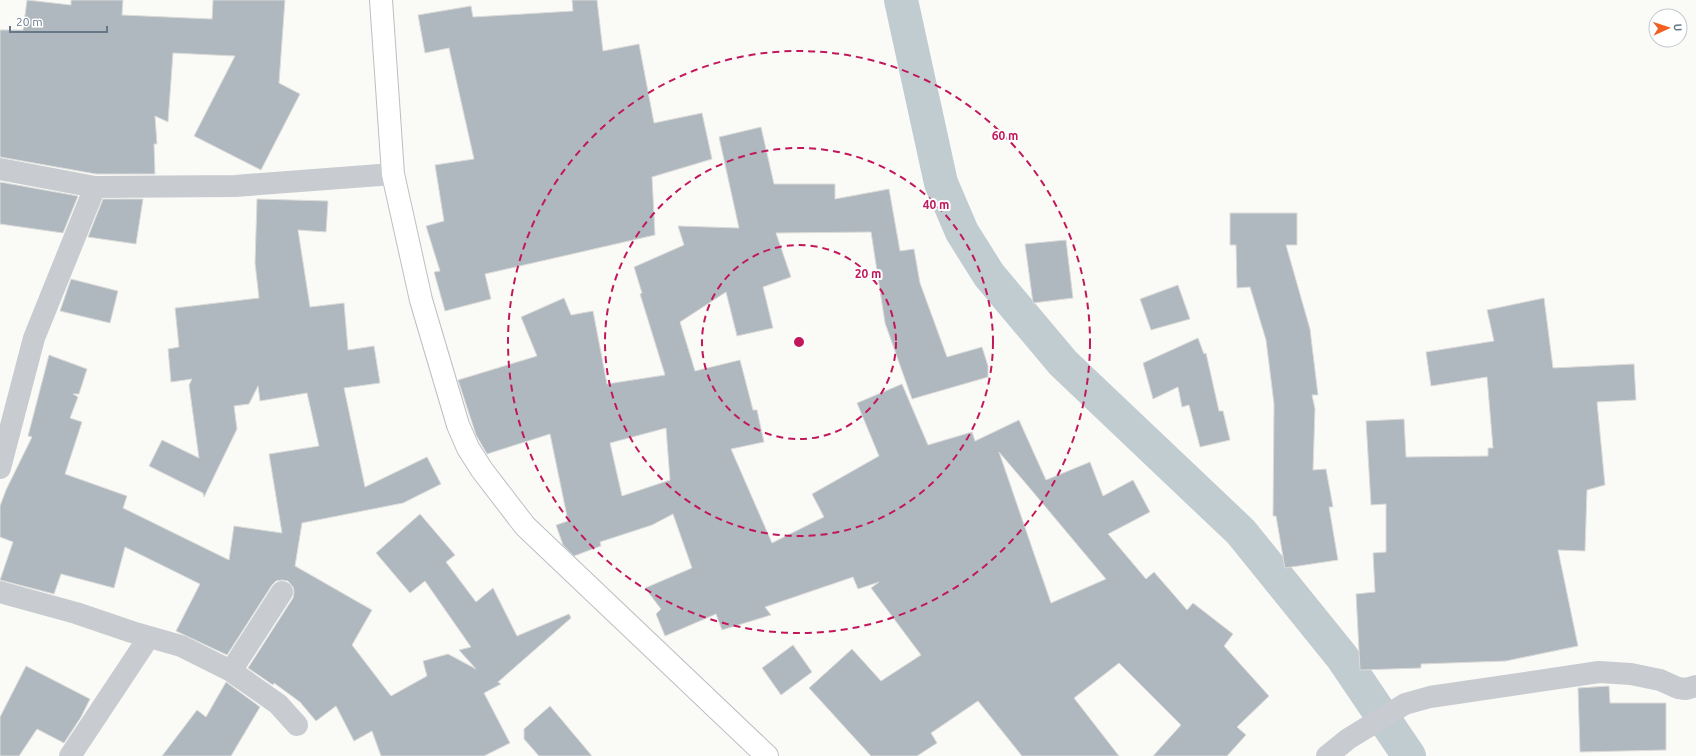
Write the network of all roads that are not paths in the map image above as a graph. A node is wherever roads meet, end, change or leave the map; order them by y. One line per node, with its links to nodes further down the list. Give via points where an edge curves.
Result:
1 (381, 0): 3 (main road)
2 (0, 169): 4 (street)
3 (393, 174): 4 (street, via 235,186); 13 (main road, via 421,300 458,425 482,470 525,526)
4 (94, 187): 5 (street, via 34,338)
5 (0, 468)
6 (0, 592): 8 (street)
7 (282, 592): 9 (street)
8 (149, 637): 9 (street, via 181,646); 12 (street)
9 (231, 671): 11 (street, via 278,704)
10 (1696, 686): 14 (street, via 1678,688 1660,680 1631,674 1600,672 1430,697 1405,704 1348,739)
11 (297, 725)
12 (70, 756)
13 (767, 756)
14 (1327, 756)

